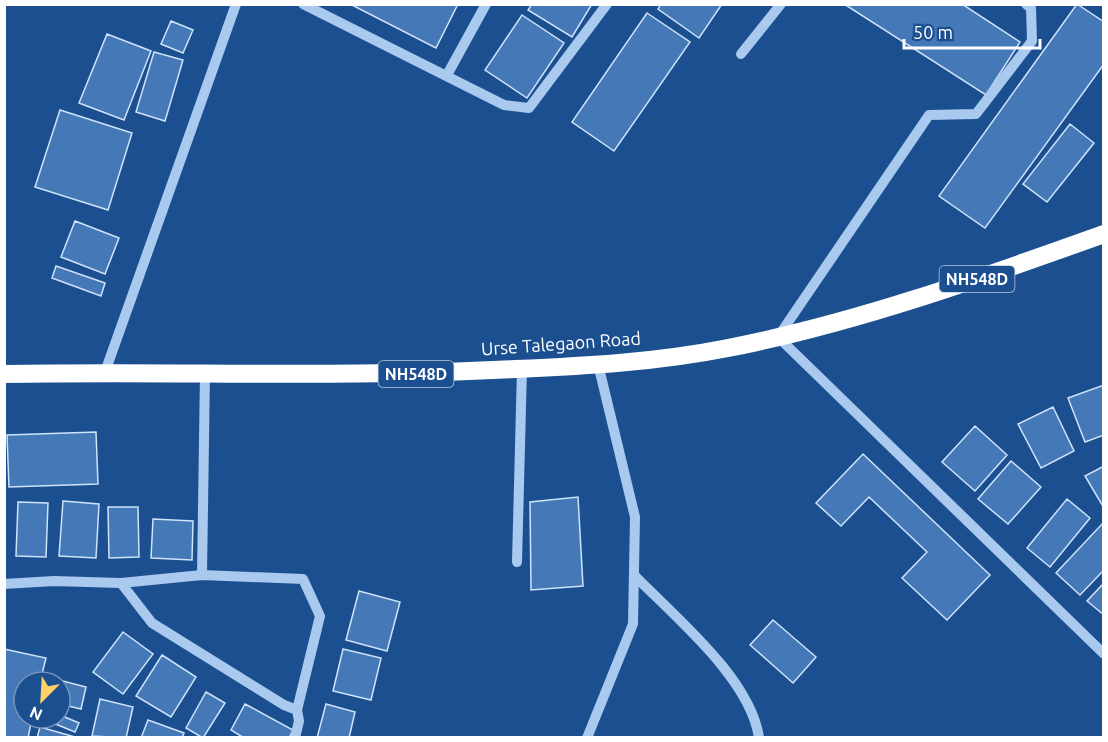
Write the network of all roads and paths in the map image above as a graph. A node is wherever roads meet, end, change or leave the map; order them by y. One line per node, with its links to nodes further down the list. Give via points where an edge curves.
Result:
1 (236, 4): 13 (street)
2 (303, 4): 8 (street)
3 (486, 4): 8 (street)
4 (607, 4): 8 (street, via 529,108 504,105)
5 (781, 4): 7 (street)
6 (1026, 4): 10 (street, via 1031,8 1032,41 976,114 929,115)
7 (741, 54)
8 (447, 75)
9 (1104, 234): 10 (highway, Urse Talegaon Road / NH548D, via 960,285)
10 (778, 337): 11 (highway, Urse Talegaon Road / NH548D, via 726,349); 21 (street)
11 (598, 364): 12 (highway, Urse Talegaon Road / NH548D); 17 (street, via 635,517)
12 (522, 369): 14 (highway, Urse Talegaon Road / NH548D, via 412,375); 16 (street)
13 (105, 372): 14 (highway, Urse Talegaon Road / NH548D); 15 (highway, Urse Talegaon Road / NH548D)
14 (205, 373): 18 (street)
15 (4, 374)
16 (517, 562)
17 (634, 574): 24 (street, via 633,624); 25 (street, via 728,672 756,718)
18 (201, 575): 19 (street); 22 (street, via 303,579 320,616)
19 (121, 583): 20 (street); 22 (street, via 152,623)
20 (4, 584)
21 (1104, 654)
22 (297, 710): 23 (street)
23 (295, 738)
24 (587, 738)
25 (759, 738)

